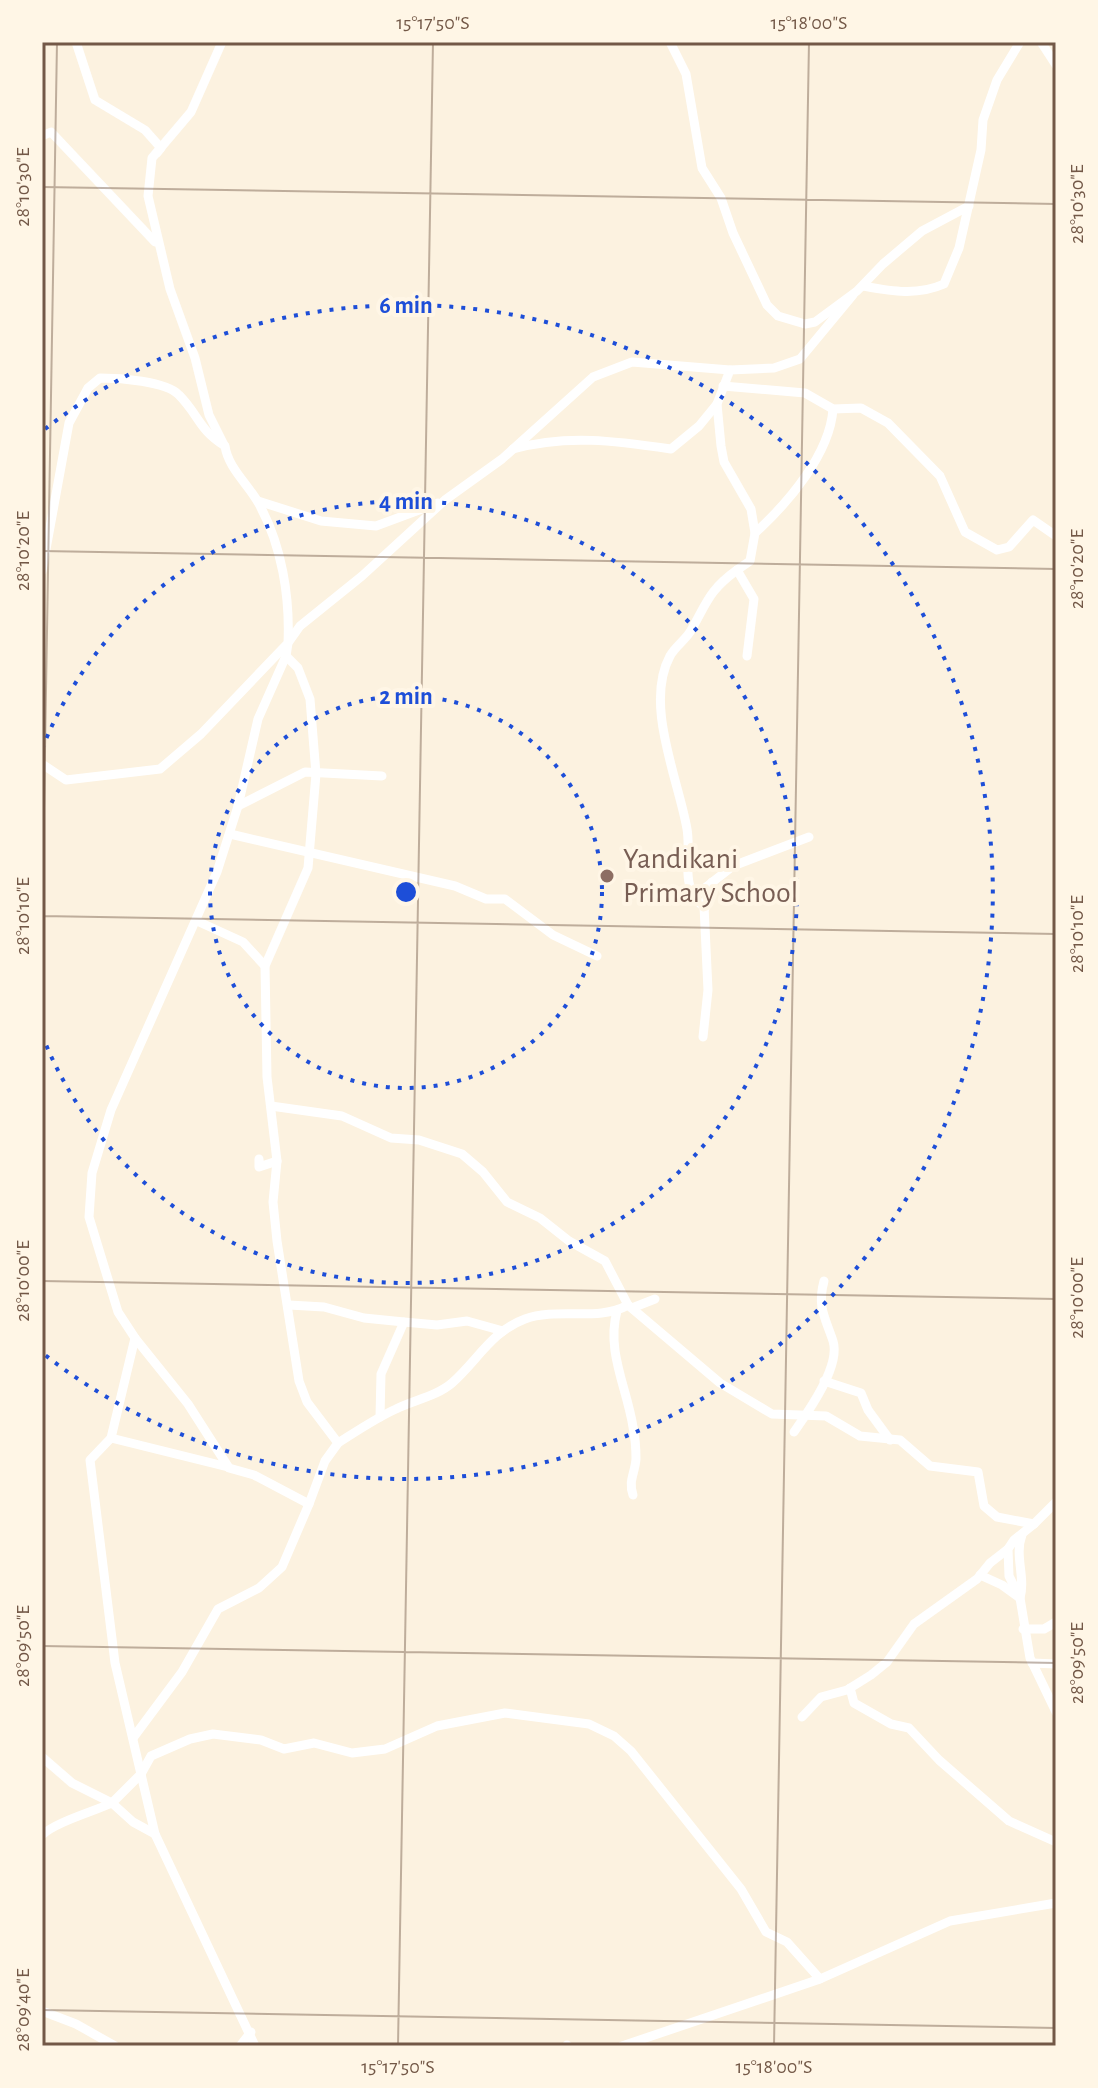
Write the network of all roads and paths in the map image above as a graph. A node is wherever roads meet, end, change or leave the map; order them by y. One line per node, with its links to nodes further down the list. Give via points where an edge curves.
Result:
1 (76, 42): 8 (street, via 95,100 145,130 161,148)
2 (222, 42): 8 (street, via 191,112)
3 (670, 42): 12 (street, via 686,74 702,168 721,198 767,305 778,316 805,324)
4 (1020, 42): 9 (street, via 987,107)
5 (1041, 42): 6 (street)
6 (1056, 65)
7 (42, 136): 10 (street, via 51,132)
8 (152, 158): 10 (street, via 148,196)
9 (969, 206): 11 (street, via 922,231); 11 (street, via 944,284 901,292)
10 (156, 243): 17 (street, via 209,415)
11 (863, 286): 12 (street)
12 (853, 295): 13 (street, via 800,359 774,368)
13 (730, 370): 14 (street); 18 (street, via 632,362 593,377)
14 (723, 386): 15 (street); 16 (street, via 805,393)
15 (717, 404): 18 (street, via 671,449 561,438); 22 (street, via 724,462 751,509)
16 (833, 409): 21 (street, via 861,408 888,423 940,476 965,532 997,550 1009,547 1033,520); 22 (street, via 832,424 794,491)
17 (225, 446): 20 (street, via 226,457); 24 (street, via 205,433 178,393 129,379 100,378 88,388 69,423)
18 (510, 450): 19 (street)
19 (445, 500): 20 (street, via 376,526 321,521); 25 (street, via 300,626)
20 (258, 501): 25 (street, via 274,535 290,613)
21 (1053, 532)
22 (755, 533): 23 (street, via 750,561)
23 (737, 570): 27 (street, via 754,599); 36 (street, via 708,594 687,637 669,658 658,689 674,786 686,824)
24 (42, 571)
25 (288, 643): 26 (street); 28 (street, via 160,769 66,780)
26 (286, 656): 29 (street, via 298,668 310,699); 31 (street, via 258,719)
27 (747, 656)
28 (42, 764)
29 (316, 774): 30 (street); 31 (street, via 305,772); 34 (street)
30 (382, 776)
31 (238, 806): 32 (street)
32 (230, 834): 34 (street); 38 (street)
33 (809, 837): 35 (street, via 733,866)
34 (310, 852): 39 (street, via 455,886 486,899 505,899 553,935); 40 (street, via 308,868)
35 (712, 882): 36 (street); 37 (street)
36 (692, 898): 37 (street)
37 (705, 908): 41 (street, via 708,990)
38 (197, 921): 40 (street, via 243,942); 52 (street, via 111,1110 92,1173 89,1217 118,1312)
39 (597, 956)
40 (265, 966): 42 (street)
41 (703, 1037)
42 (271, 1106): 44 (street); 48 (street, via 342,1116 391,1138 419,1140 462,1154 507,1202 605,1261)
43 (259, 1159): 44 (street, via 259,1167)
44 (277, 1161): 47 (street, via 273,1202)
45 (824, 1281): 53 (street, via 819,1310 834,1342)
46 (655, 1299): 48 (street)
47 (289, 1305): 50 (street); 59 (street, via 299,1381 307,1402)
48 (630, 1306): 49 (street); 54 (street, via 720,1383 772,1414)
49 (617, 1311): 51 (street, via 551,1314); 61 (street, via 611,1332 631,1401)
50 (404, 1322): 51 (street, via 467,1321); 55 (street, via 381,1374)
51 (503, 1331): 55 (street, via 453,1382)
52 (135, 1338): 57 (street); 60 (street, via 188,1404)
53 (824, 1381): 54 (street); 58 (street, via 861,1393)
54 (807, 1413): 56 (street); 58 (street, via 826,1416 860,1436)
55 (380, 1417): 59 (street)
56 (794, 1432)
57 (111, 1438): 60 (street); 76 (street, via 90,1460 92,1489 115,1663)
58 (890, 1440): 64 (street, via 900,1440 930,1466 978,1472 984,1506 997,1517)
59 (338, 1443): 63 (street, via 325,1461)
60 (229, 1468): 63 (street)
61 (633, 1495)
62 (1056, 1502): 64 (street)
63 (309, 1504): 76 (street, via 282,1567 259,1588 218,1609 182,1672)
64 (1034, 1524): 65 (street)
65 (1022, 1535): 66 (street); 68 (street, via 1025,1582)
66 (1008, 1549): 67 (street); 68 (street, via 1009,1576)
67 (980, 1575): 68 (street); 73 (street, via 914,1624 887,1662)
68 (1020, 1598): 70 (street)
69 (1056, 1622): 70 (street, via 1044,1629)
70 (1023, 1629): 71 (street)
71 (1032, 1663): 72 (street); 74 (street)
72 (1056, 1664)
73 (850, 1688): 75 (street, via 821,1697); 82 (street, via 854,1703 909,1728 1009,1821)
74 (1056, 1712)
75 (802, 1717)
76 (133, 1738): 78 (street)
77 (42, 1757): 79 (street, via 72,1783)
78 (141, 1774): 79 (street); 80 (street); 84 (street, via 151,1756 213,1734 261,1740 284,1749 314,1743 352,1753 385,1749 437,1726 505,1713 589,1724 631,1751 741,1889 766,1932 787,1942)
79 (112, 1803): 80 (street); 81 (street)
80 (155, 1834): 86 (street)
81 (42, 1835)
82 (1056, 1842)
83 (1056, 1903): 84 (street, via 950,1921)
84 (820, 1979): 90 (street)
85 (42, 2011): 87 (street)
86 (251, 2032): 88 (street); 89 (street)
87 (115, 2046)
88 (240, 2046)
89 (255, 2046)
90 (622, 2046)

